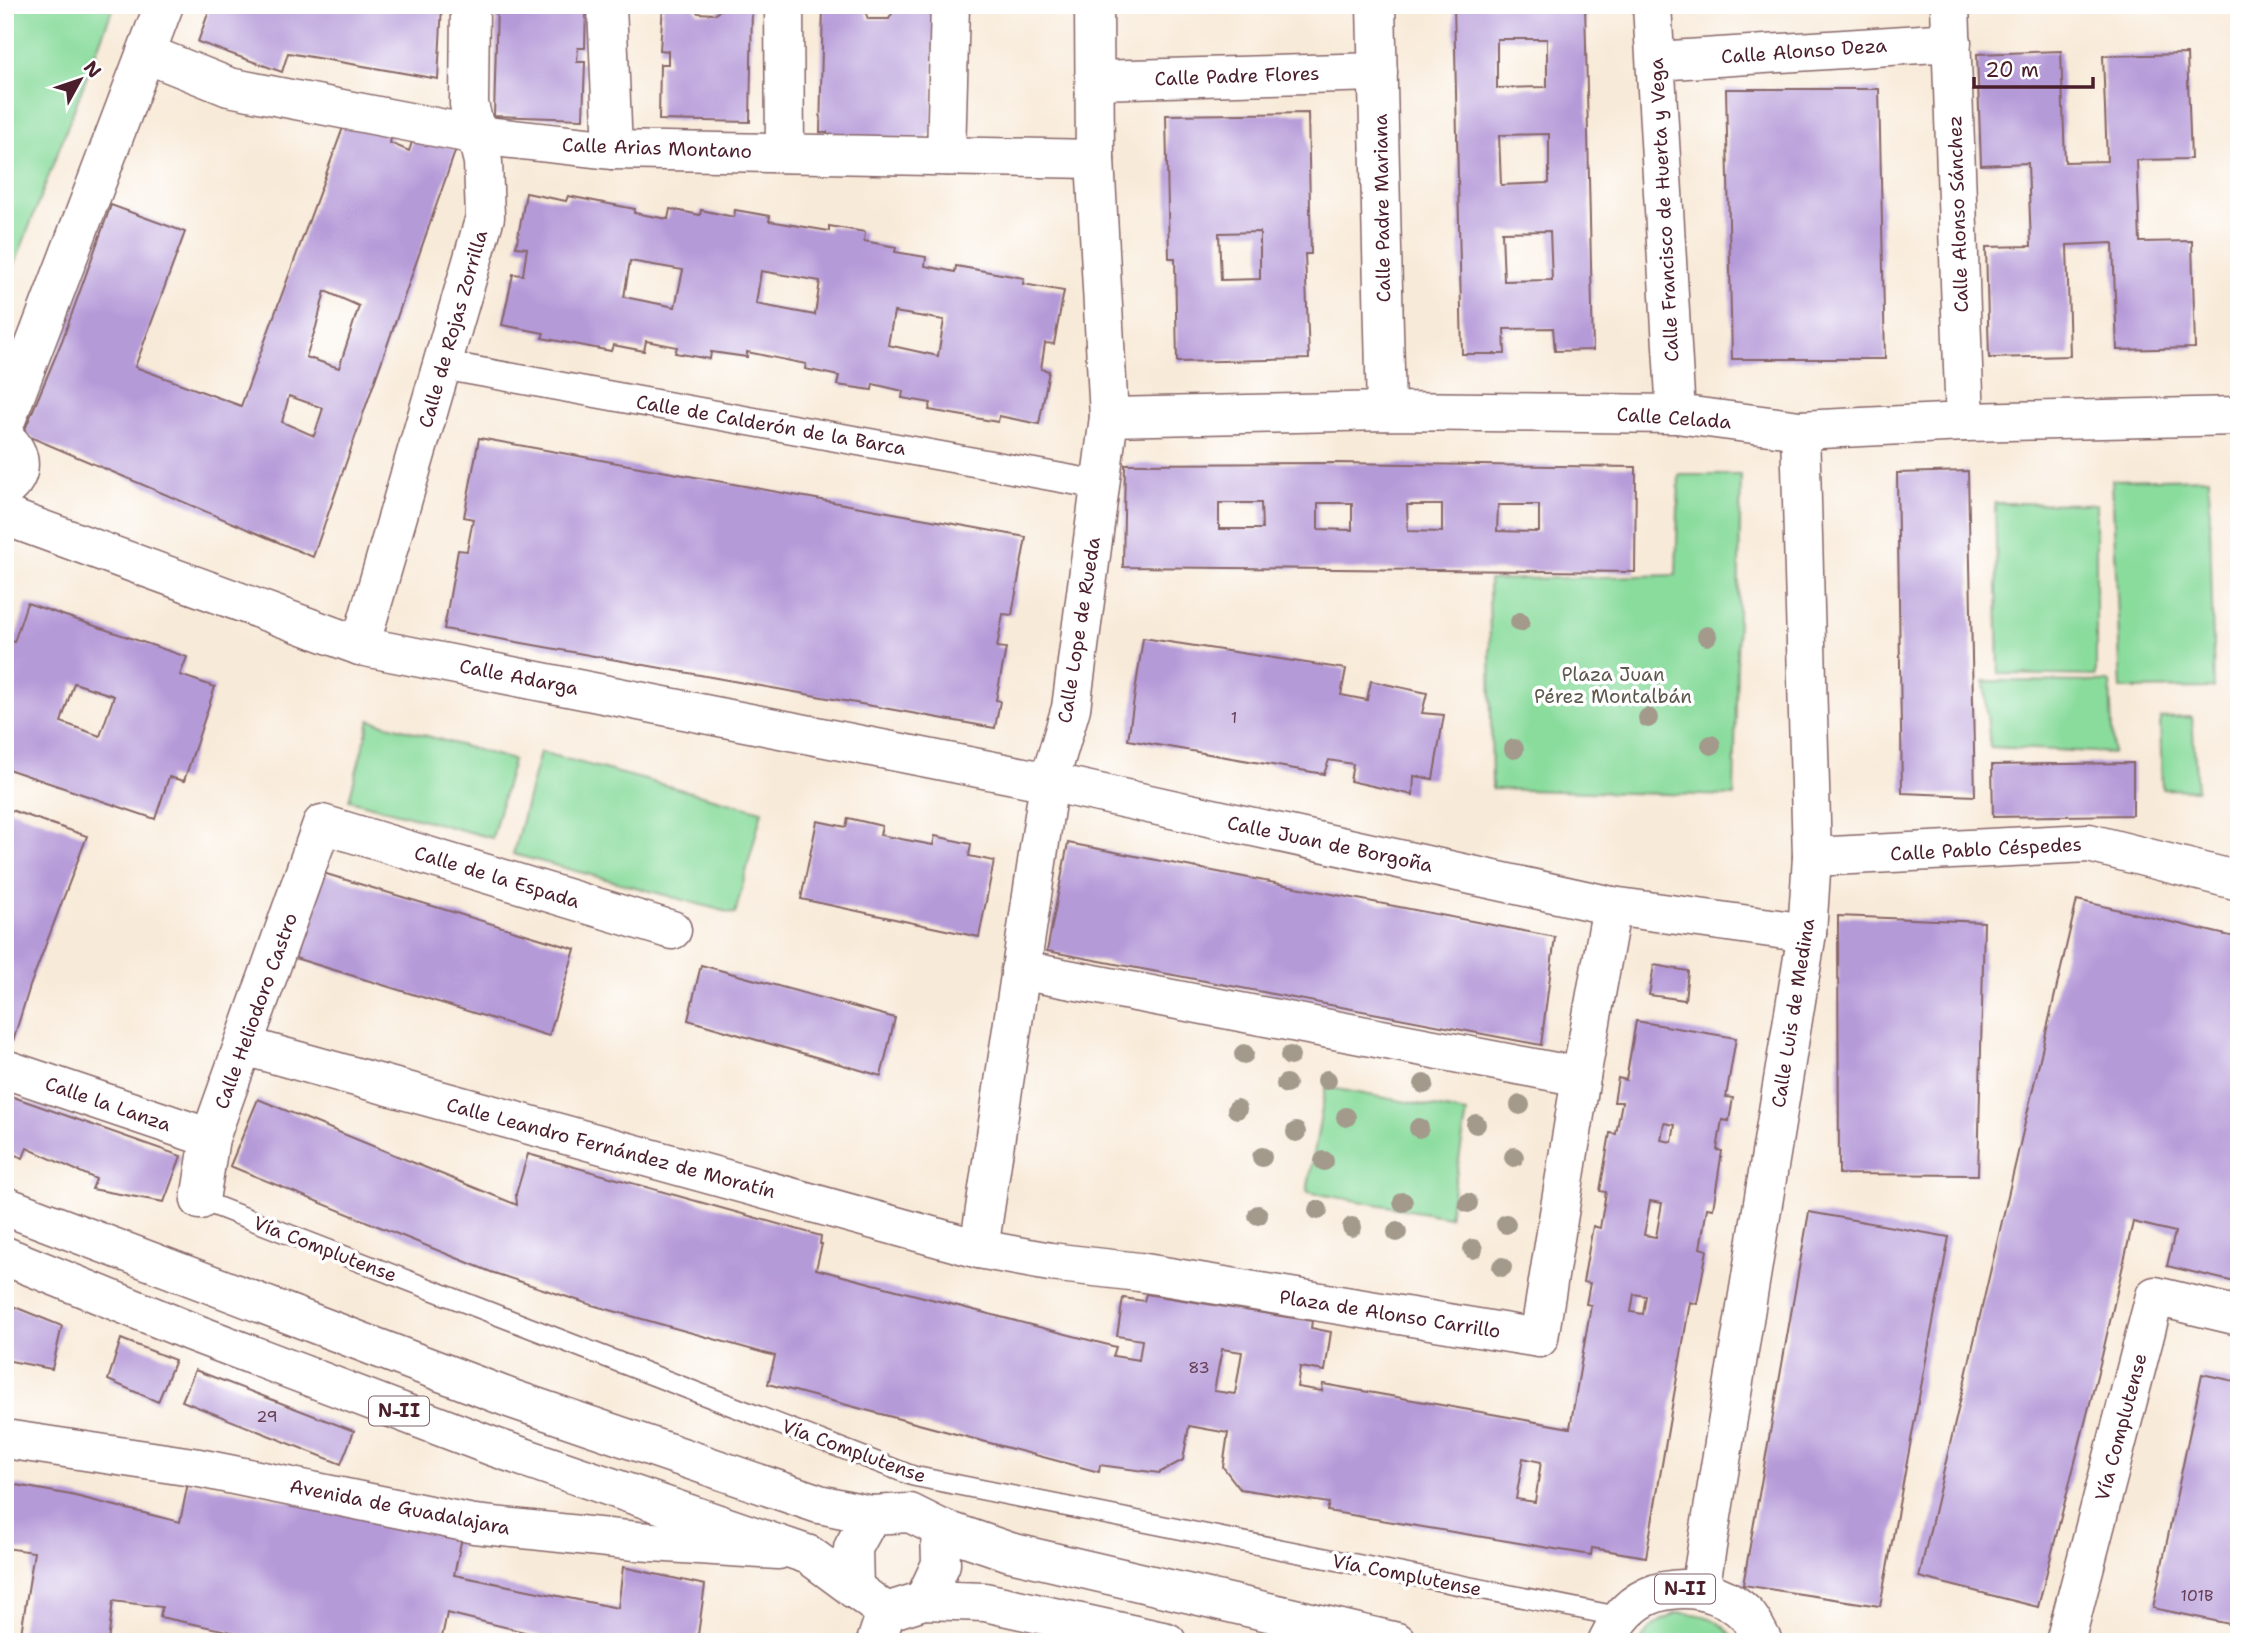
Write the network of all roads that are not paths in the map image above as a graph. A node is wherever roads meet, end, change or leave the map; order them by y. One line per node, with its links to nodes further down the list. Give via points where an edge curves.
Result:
1 (164, 5): 10 (street)
2 (470, 5): 14 (street, Calle de Rojas Zorrilla, via 470,104)
3 (607, 5): 15 (street)
4 (784, 5): 16 (street)
5 (950, 5): 17 (street)
6 (1094, 5): 13 (street, Calle Lope de Rueda)
7 (1376, 5): 12 (street, Calle Padre Mariana)
8 (1652, 5): 11 (street, Calle Francisco de Huerta y Vega)
9 (1951, 24): 11 (street, Calle Alonso Deza); 24 (street, Calle Alonso Sánchez)
10 (146, 54): 14 (street, Calle Arias Montano, via 229,87); 25 (street)
11 (1656, 61): 21 (street, Calle Francisco de Huerta y Vega)
12 (1378, 72): 13 (street, Calle Padre Flores); 20 (street, Calle Padre Mariana)
13 (1096, 80): 18 (street, Calle Lope de Rueda)
14 (476, 135): 15 (street, Calle Arias Montano); 19 (street, Calle de Rojas Zorrilla, via 483,162 485,217)
15 (613, 150): 16 (street, Calle Arias Montano)
16 (785, 153): 17 (street, Calle Arias Montano)
17 (946, 156): 18 (street, Calle Arias Montano)
18 (1095, 159): 23 (street, Calle Lope de Rueda)
19 (442, 365): 28 (street, Calle de Calderón de la Barca); 31 (street, Calle de Rojas Zorrilla)
20 (1386, 411): 21 (street, Calle Celada); 23 (street, Calle Celada)
21 (1676, 414): 26 (street, Calle Celada)
22 (2239, 416): 24 (street, Calle Celada)
23 (1108, 417): 28 (street, Calle Lope de Rueda)
24 (1965, 422): 26 (street, Calle Celada)
25 (5, 423)
26 (1800, 430): 34 (street, Calle Luis de Medina)
27 (5, 439): 29 (street, via 19,457 19,472)
28 (1100, 485): 32 (street, Calle Lope de Rueda, via 1071,708)
29 (5, 489)
30 (5, 516): 31 (street, Calle Adarga)
31 (360, 646): 32 (street, Calle Adarga)
32 (1049, 782): 36 (street, Calle Juan de Borgoña); 39 (street, Calle Lope de Rueda)
33 (323, 824): 37 (street, Calle de la Espada); 40 (street, Calle Heliodoro Castro)
34 (1812, 857): 35 (street, Calle Pablo Céspedes, via 2089,843); 38 (street, Calle Luis de Medina)
35 (2239, 881)
36 (1612, 906): 38 (street, Calle Juan de Borgoña); 42 (street, Plaza de Alonso Carrillo)
37 (672, 930)
38 (1807, 933): 54 (street, Calle Luis de Medina)
39 (1020, 970): 42 (street); 46 (street, Calle Lope de Rueda)
40 (244, 1046): 43 (street, Calle Heliodoro Castro); 46 (street, Calle Leandro Fernández de Moratín)
41 (5, 1069): 43 (street, Calle la Lanza)
42 (1581, 1077): 46 (street, Plaza de Alonso Carrillo, via 1539,1338)
43 (210, 1138): 44 (street, Calle Heliodoro Castro)
44 (200, 1200): 57 (lane, Vía Complutense, via 913,1476)
45 (5, 1206): 50 (street, via 512,1399 819,1504)
46 (979, 1249)
47 (5, 1256): 52 (street, N-II, via 494,1447)
48 (2239, 1315): 61 (street, Vía Complutense, via 2155,1296)
49 (5, 1439): 52 (street, Avenida de Guadalajara, via 199,1468 474,1524)
50 (870, 1515): 51 (street, via 910,1513); 53 (street, via 853,1548)
51 (940, 1528): 55 (street, via 941,1564); 59 (street, via 1010,1552)
52 (798, 1552): 53 (street, N-II, via 809,1555)
53 (854, 1589): 56 (street)
54 (1700, 1590): 57 (street, N-II, via 1667,1590 1641,1600); 60 (street, N-II, via 1723,1597 1747,1615)
55 (924, 1600): 56 (street); 58 (street, via 985,1602)
56 (881, 1627)
57 (1614, 1630)
58 (1167, 1642)
59 (1397, 1642)
60 (1764, 1642)
61 (2065, 1642)

